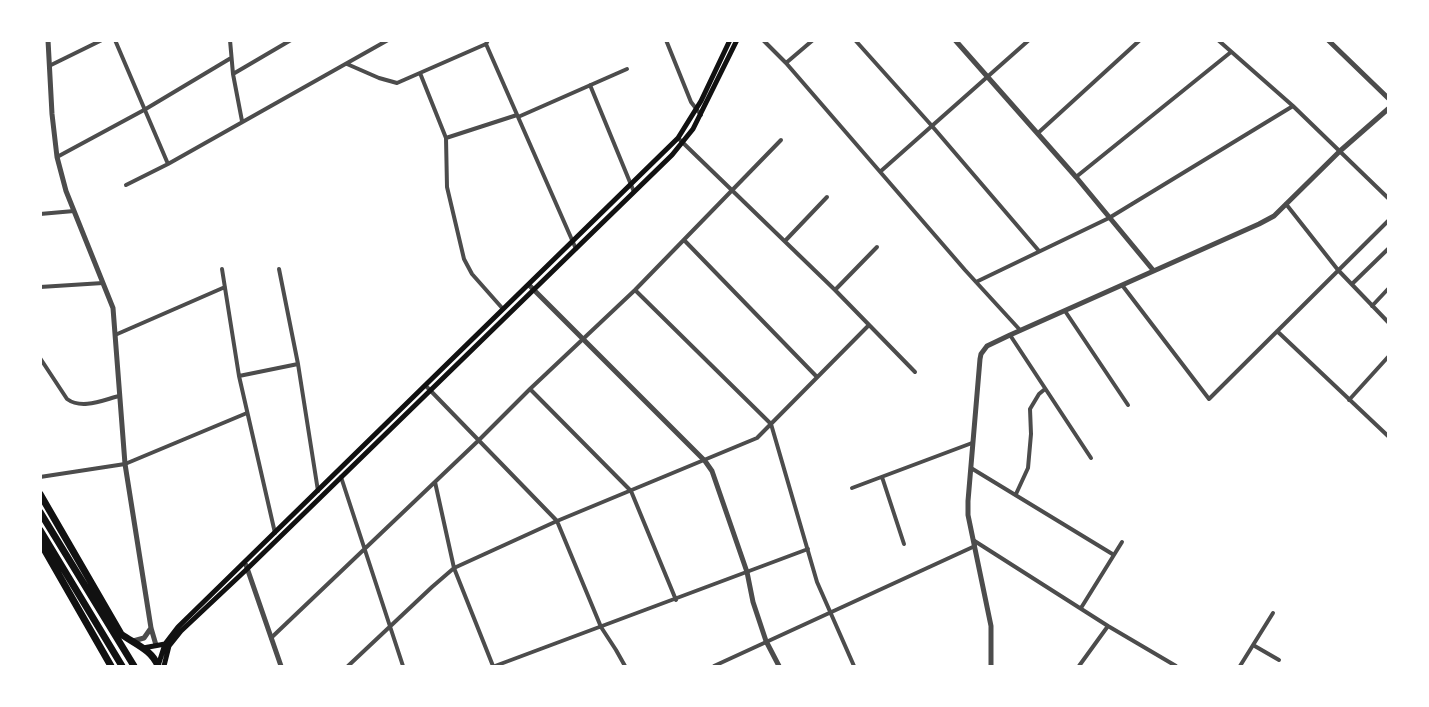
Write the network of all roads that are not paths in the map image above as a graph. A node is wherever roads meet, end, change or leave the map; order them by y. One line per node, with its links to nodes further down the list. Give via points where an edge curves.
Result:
1 (48, 40): 23 (street)
2 (102, 40): 23 (street)
3 (115, 40): 33 (street)
4 (230, 40): 20 (street)
5 (291, 40): 25 (street)
6 (388, 40): 21 (street)
7 (666, 40): 32 (street)
8 (730, 40): 32 (main road)
9 (737, 40): 34 (main road)
10 (763, 40): 22 (street)
11 (813, 40): 22 (street)
12 (855, 40): 37 (street)
13 (955, 40): 27 (street)
14 (1029, 40): 27 (street)
15 (1140, 40): 38 (street)
16 (1218, 40): 19 (street)
17 (1328, 40): 29 (street)
18 (487, 42): 26 (street); 35 (street)
19 (1231, 52): 30 (street); 46 (street)
20 (231, 58): 25 (street); 33 (street)
21 (347, 63): 26 (street, via 391,83); 36 (street)
22 (786, 63): 45 (street)
23 (49, 66): 43 (street)
24 (627, 69): 28 (street)
25 (233, 74): 36 (street)
26 (420, 74): 39 (street)
27 (987, 77): 37 (street); 38 (street)
28 (590, 85): 35 (street); 47 (street)
29 (1389, 98)
30 (1293, 106): 42 (street); 56 (street)
31 (1389, 109): 42 (street)
32 (696, 110): 34 (street); 40 (main road)
33 (144, 111): 43 (street); 44 (street)
34 (701, 115): 40 (main road)
35 (518, 116): 39 (street); 60 (street)
36 (242, 121): 44 (street)
37 (932, 126): 45 (street); 64 (street)
38 (1037, 134): 46 (street)
39 (446, 138): 80 (street, via 447,187 464,259 472,274)
40 (681, 140): 47 (main road); 49 (street); 50 (main road)
41 (781, 140): 49 (street)
42 (1340, 151): 52 (street); 53 (street)
43 (57, 157): 54 (street)
44 (168, 164): 48 (street)
45 (881, 171): 69 (street)
46 (1076, 177): 56 (street)
47 (631, 184): 50 (street); 60 (main road)
48 (126, 185)
49 (733, 190): 58 (street); 59 (street)
50 (634, 192): 62 (main road)
51 (827, 197): 59 (street)
52 (1389, 198)
53 (1286, 204): 67 (street, via 1259,224); 68 (street)
54 (74, 211): 55 (street); 70 (street)
55 (40, 214)
56 (1109, 218): 64 (street); 67 (street)
57 (1389, 221): 68 (street)
58 (684, 240): 77 (street); 94 (street)
59 (785, 241): 78 (street)
60 (573, 242): 62 (street); 75 (main road)
61 (877, 247): 78 (street)
62 (576, 249): 75 (main road)
63 (1389, 249): 71 (street)
64 (1040, 251): 69 (street)
65 (222, 269): 74 (street)
66 (279, 269): 91 (street)
67 (1154, 270): 72 (street)
68 (1338, 270): 71 (street); 85 (street)
69 (976, 282): 84 (street)
70 (103, 283): 73 (street); 87 (street, via 113,308)
71 (1352, 284): 79 (street)
72 (1121, 285): 81 (street); 85 (street, via 1209,399)
73 (40, 287)
74 (225, 287): 87 (street); 93 (street)
75 (531, 287): 80 (main road); 88 (street); 95 (main road)
76 (1389, 289): 79 (street)
77 (635, 290): 88 (street); 102 (street)
78 (835, 290): 83 (street)
79 (1372, 306): 82 (street)
80 (504, 309): 95 (main road)
81 (1065, 310): 84 (street); 100 (street)
82 (1389, 322)
83 (869, 325): 92 (street); 94 (street)
84 (1020, 330): 86 (street)
85 (1277, 331): 99 (street)
86 (1010, 334): 97 (street); 105 (street, via 987,346 981,354)
87 (115, 335): 98 (street)
88 (584, 338): 96 (street); 107 (street)
89 (1389, 357): 99 (street)
90 (40, 358): 98 (street, via 73,404)
91 (298, 364): 93 (street); 116 (street)
92 (915, 372)
93 (239, 376): 101 (street)
94 (817, 377): 102 (street)
95 (428, 388): 104 (street); 111 (main road); 114 (main road)
96 (530, 389): 104 (street); 117 (street)
97 (1046, 389): 106 (street); 119 (street, via 1030,409 1028,468)
98 (119, 396): 108 (street)
99 (1348, 400): 103 (street)
100 (1128, 405)
101 (247, 413): 108 (street); 123 (street)
102 (771, 424): 107 (street, via 757,438); 129 (street)
103 (1389, 436)
104 (479, 440): 113 (street); 121 (street)
105 (972, 443): 109 (street); 112 (street)
106 (1091, 458)
107 (705, 461): 117 (street); 135 (street, via 712,471)
108 (125, 464): 110 (street); 142 (street)
109 (970, 467): 119 (street); 127 (street, via 968,508)
110 (40, 477)
111 (340, 477): 114 (main road); 130 (street)
112 (882, 477): 115 (street); 128 (street)
113 (435, 482): 130 (street); 133 (street)
114 (326, 487): 116 (main road); 124 (main road)
115 (852, 488)
116 (318, 491): 123 (main road)
117 (631, 491): 121 (street); 136 (street)
118 (40, 494): 145 (highway, via 121,634)
119 (1016, 494): 131 (street)
120 (40, 512): 154 (highway)
121 (557, 521): 133 (street); 141 (street)
122 (40, 530): 153 (highway)
123 (275, 532): 124 (street); 132 (main road)
124 (278, 539): 134 (main road)
125 (40, 542): 152 (highway)
126 (1122, 542): 131 (street)
127 (974, 543): 137 (street); 138 (street); 165 (street, via 991,626)
128 (904, 544)
129 (808, 549): 135 (street); 138 (street)
130 (364, 550): 143 (street); 144 (street)
131 (1114, 555): 137 (street)
132 (244, 561): 134 (street); 147 (main road)
133 (454, 568): 143 (street); 160 (street)
134 (247, 569): 144 (street); 156 (main road, via 169,646)
135 (747, 572): 136 (street); 146 (street)
136 (675, 600): 141 (street)
137 (1081, 608): 140 (street)
138 (830, 612): 146 (street); 164 (street)
139 (1273, 613): 149 (street)
140 (1108, 626): 166 (street); 167 (street)
141 (601, 627): 160 (street); 161 (street)
142 (151, 628): 145 (street, via 144,638); 148 (street)
143 (390, 628): 158 (street); 159 (street)
144 (271, 638): 157 (street)
145 (133, 641): 150 (highway)
146 (766, 641): 162 (street); 163 (street)
147 (165, 644): 148 (main road); 155 (main road)
148 (156, 645): 150 (main road)
149 (1253, 645): 151 (street); 168 (street)
150 (142, 648): 155 (highway)
151 (1279, 660)
152 (111, 666)
153 (122, 666)
154 (134, 666)
155 (158, 666)
156 (164, 666)
157 (281, 666)
158 (348, 666)
159 (403, 666)
160 (494, 666)
161 (625, 666)
162 (714, 666)
163 (779, 666)
164 (854, 666)
165 (991, 666)
166 (1079, 666)
167 (1176, 666)
168 (1240, 666)

